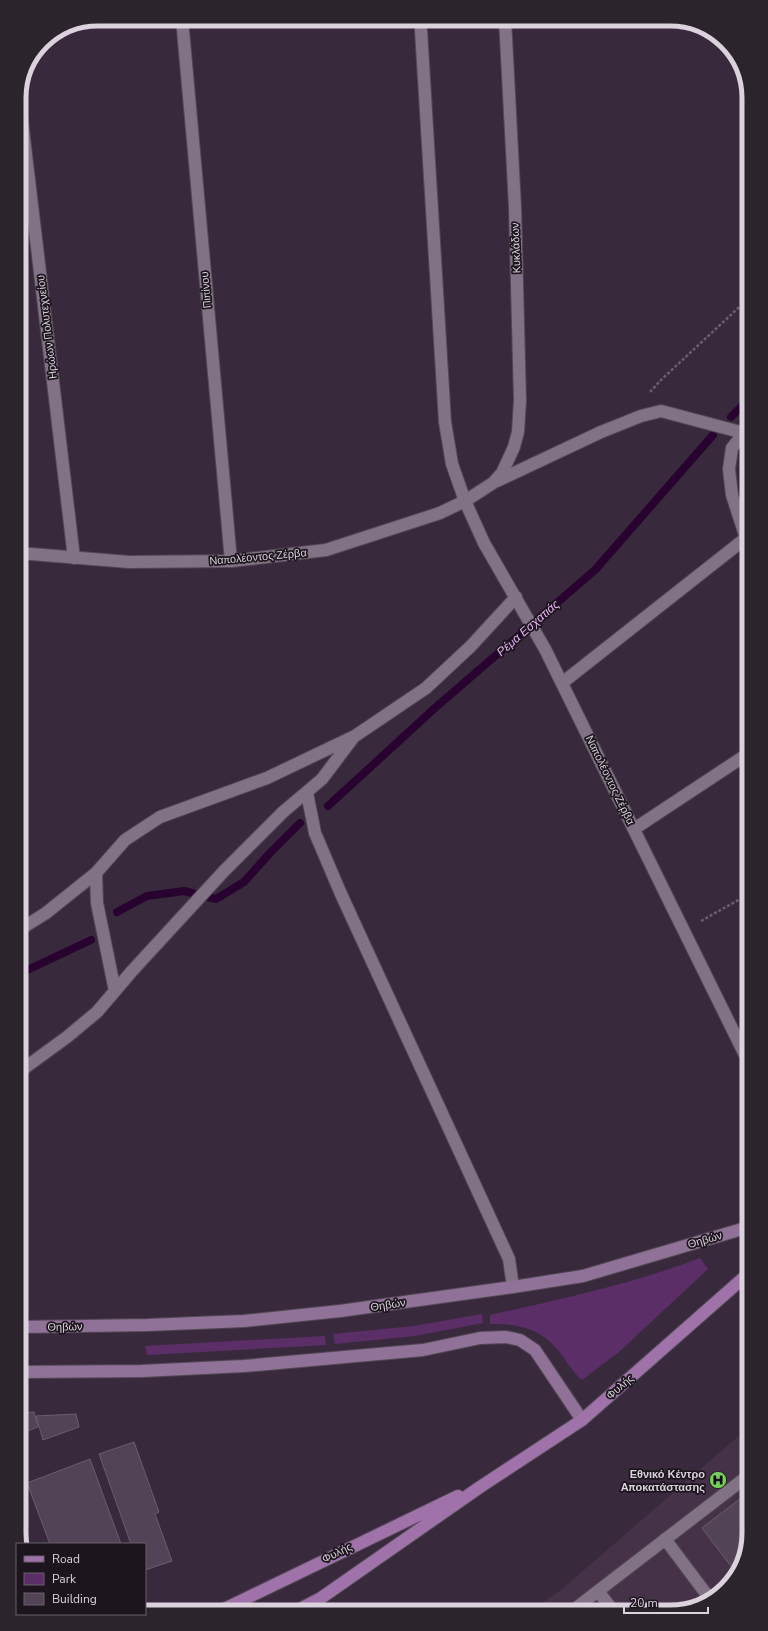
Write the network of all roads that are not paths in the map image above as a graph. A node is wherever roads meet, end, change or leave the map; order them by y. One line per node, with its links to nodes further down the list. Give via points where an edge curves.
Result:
1 (183, 26): 14 (street, Πιπίνου)
2 (505, 26): 7 (street, Κυκλάδων, via 515,207 520,400 518,432)
3 (421, 30): 9 (street, via 444,422 452,464)
4 (26, 155): 13 (street, Ηρώων Πολυτεχνείου)
5 (742, 431): 8 (street, via 661,411 601,432)
6 (742, 437): 10 (street, via 732,448 729,468 732,495)
7 (502, 473): 8 (street, Ναπολέοντος Ζέρβα)
8 (493, 483): 9 (street, Ναπολέοντος Ζέρβα)
9 (465, 501): 14 (street, Ναπολέοντος Ζέρβα, via 440,513 326,550); 15 (street, Ναπολέοντος Ζέρβα, via 484,543)
10 (742, 526)
11 (742, 546): 16 (street)
12 (26, 554): 13 (street, Ναπολέοντος Ζέρβα)
13 (74, 558): 14 (street, Ναπολέοντος Ζέρβα, via 129,562)
14 (231, 562)
15 (516, 597): 16 (street, Ναπολέοντος Ζέρβα); 17 (street, via 471,646 426,688)
16 (562, 683): 20 (street, Ναπολέοντος Ζέρβα)
17 (355, 736): 19 (street, via 322,779); 21 (street, via 267,778 160,817 125,840)
18 (742, 758): 20 (street)
19 (307, 793): 23 (street, via 283,812 224,871); 28 (street, via 315,833 509,1259)
20 (634, 829): 24 (street, Ναπολέοντος Ζέρβα)
21 (96, 873): 22 (street); 23 (street, via 97,903)
22 (26, 926)
23 (115, 991): 25 (street, via 91,1017)
24 (742, 1049)
25 (26, 1067)
26 (742, 1229): 28 (main road, Θηβών, via 583,1276)
27 (742, 1279): 31 (main road, Φυλής)
28 (513, 1287): 29 (main road, Θηβών, via 340,1311 244,1321)
29 (26, 1327)
30 (26, 1372): 31 (main road, via 142,1371 244,1366 423,1350 480,1338 506,1337 520,1340 535,1350)
31 (582, 1420): 33 (main road, Φυλής)
32 (742, 1480): 34 (street)
33 (480, 1487): 37 (main road, Φυλής); 38 (main road, Φυλής, via 438,1504)
34 (664, 1539): 35 (street); 36 (street)
35 (598, 1591): 41 (street); 42 (street)
36 (707, 1595)
37 (321, 1598): 39 (main road, Φυλής); 40 (main road)
38 (232, 1605)
39 (308, 1605)
40 (310, 1605)
41 (580, 1605)
42 (609, 1605)

